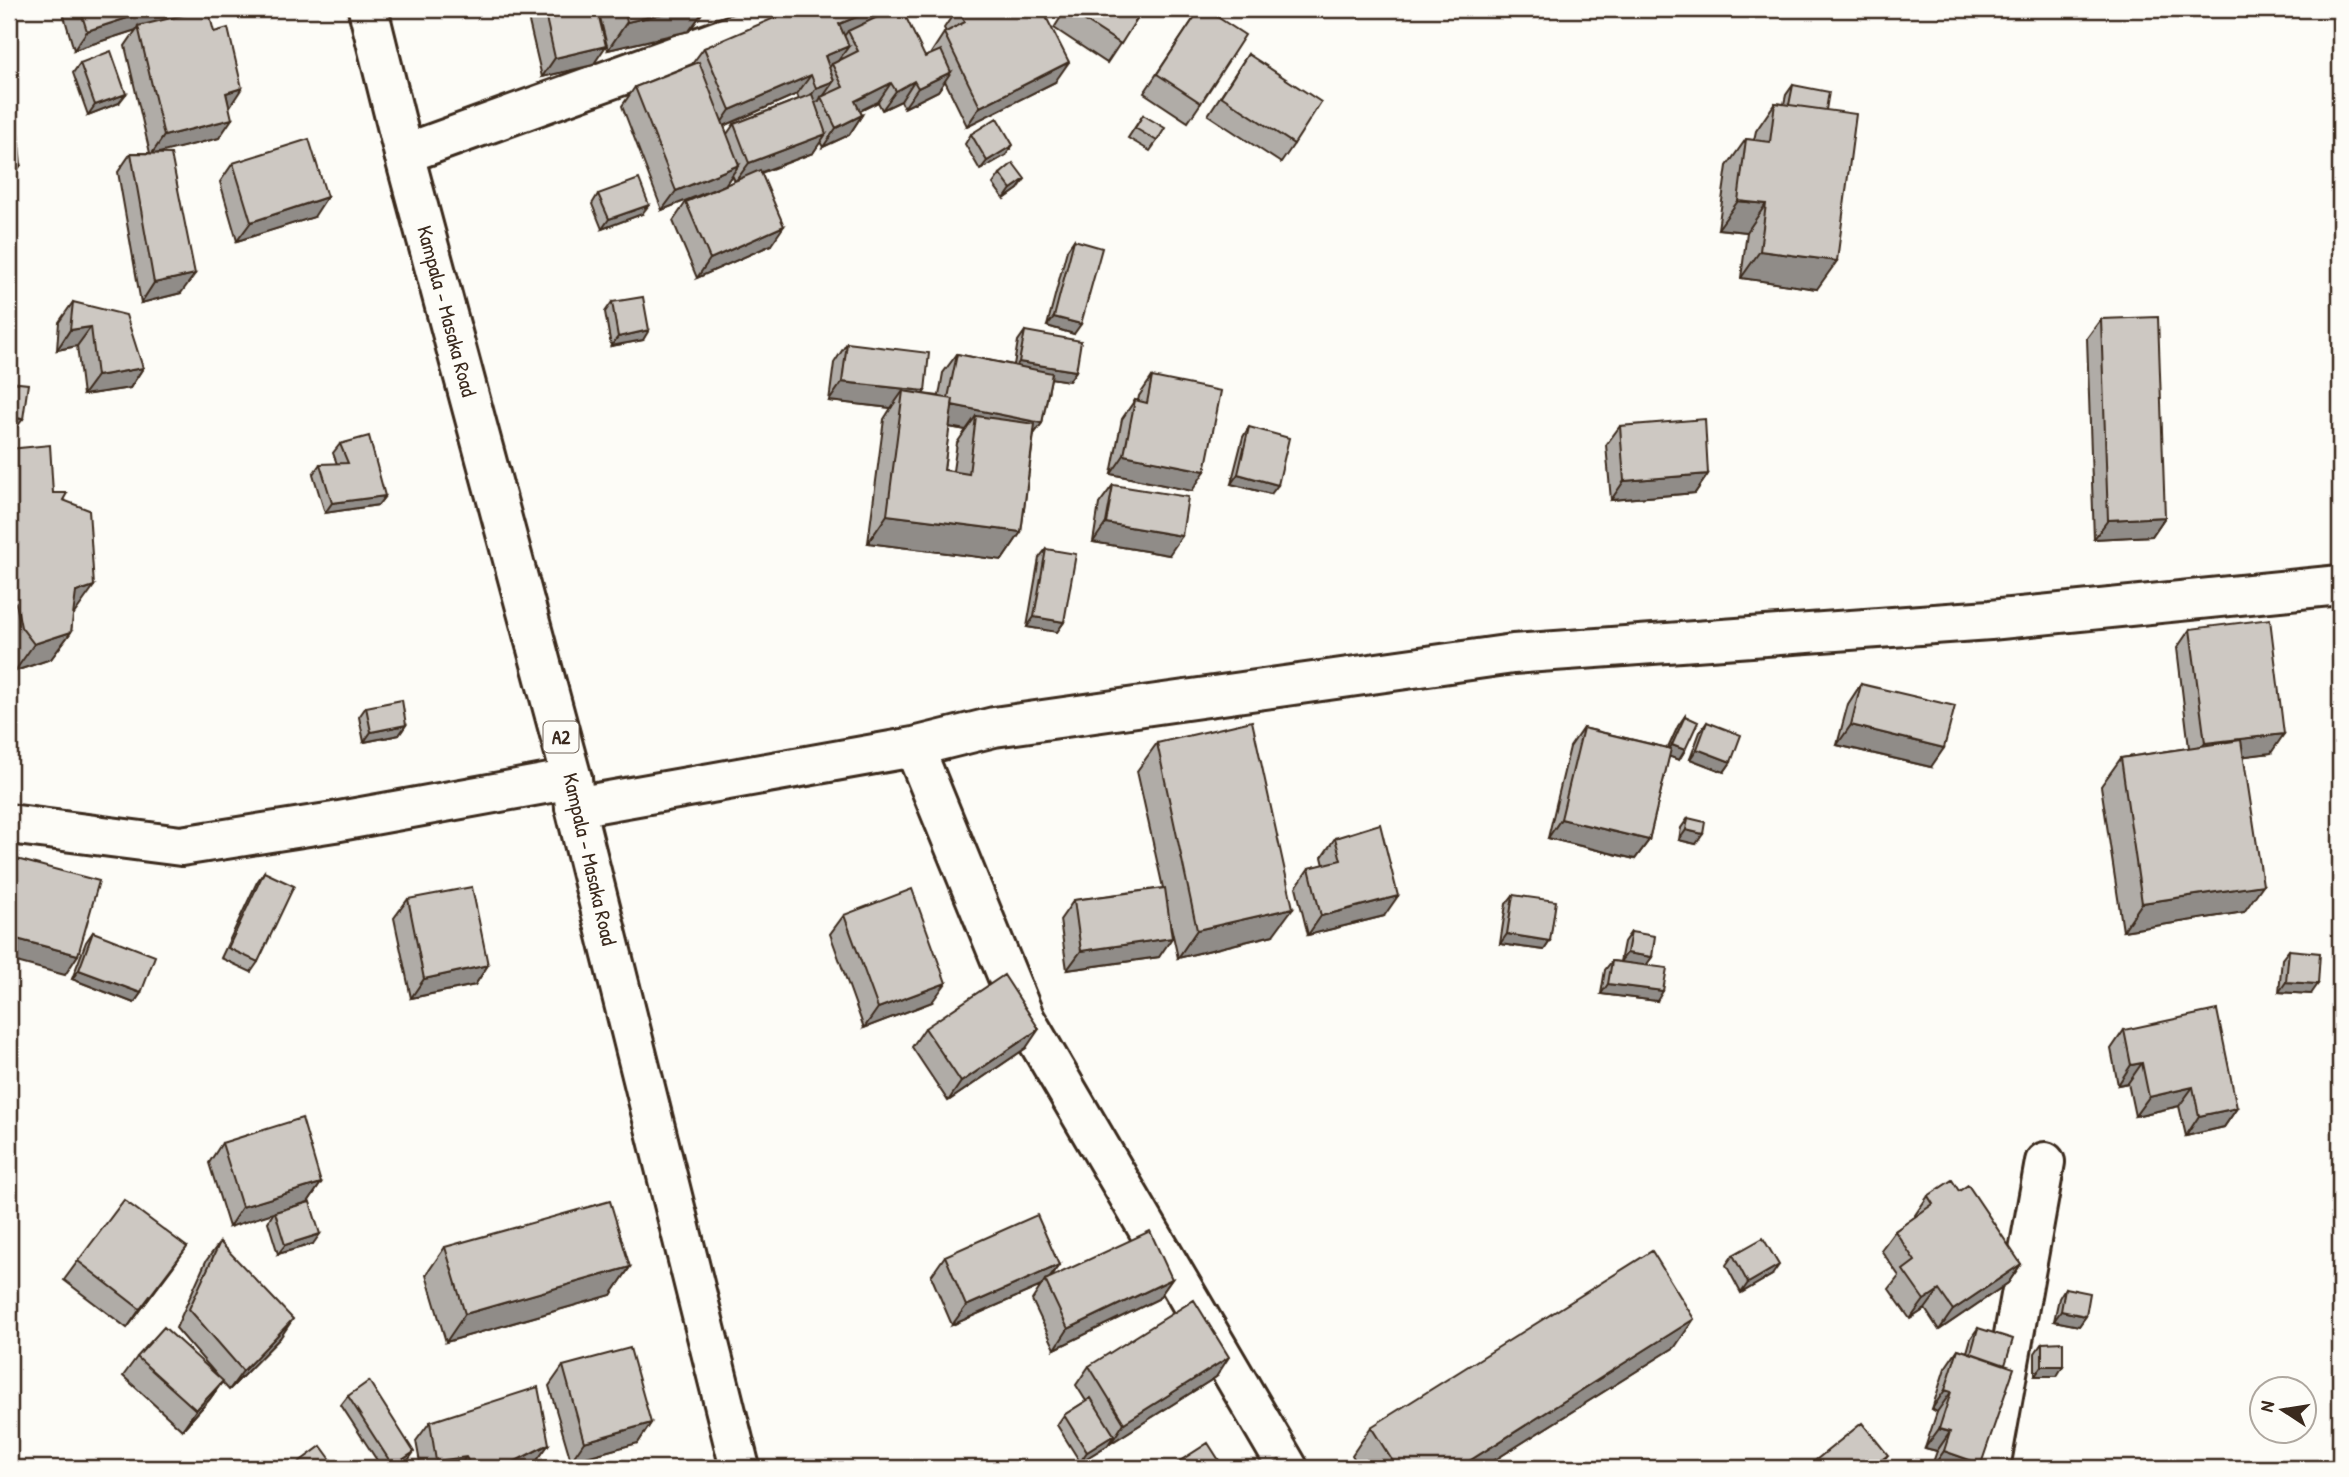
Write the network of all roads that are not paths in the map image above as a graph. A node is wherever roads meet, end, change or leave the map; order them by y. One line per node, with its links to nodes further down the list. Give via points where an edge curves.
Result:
1 (368, 9): 3 (street, Kampala - Masaka Road / A2)
2 (804, 9): 3 (street)
3 (404, 154): 6 (street, Kampala - Masaka Road / A2)
4 (2340, 585): 5 (street, via 1990,621 1513,654 993,727)
5 (914, 747): 6 (street); 10 (street, via 1025,1019)
6 (573, 793): 7 (street, via 181,846); 9 (street, Kampala - Masaka Road / A2)
7 (9, 824)
8 (2045, 1162): 11 (street)
9 (740, 1468)
10 (1289, 1468)
11 (1990, 1468)

